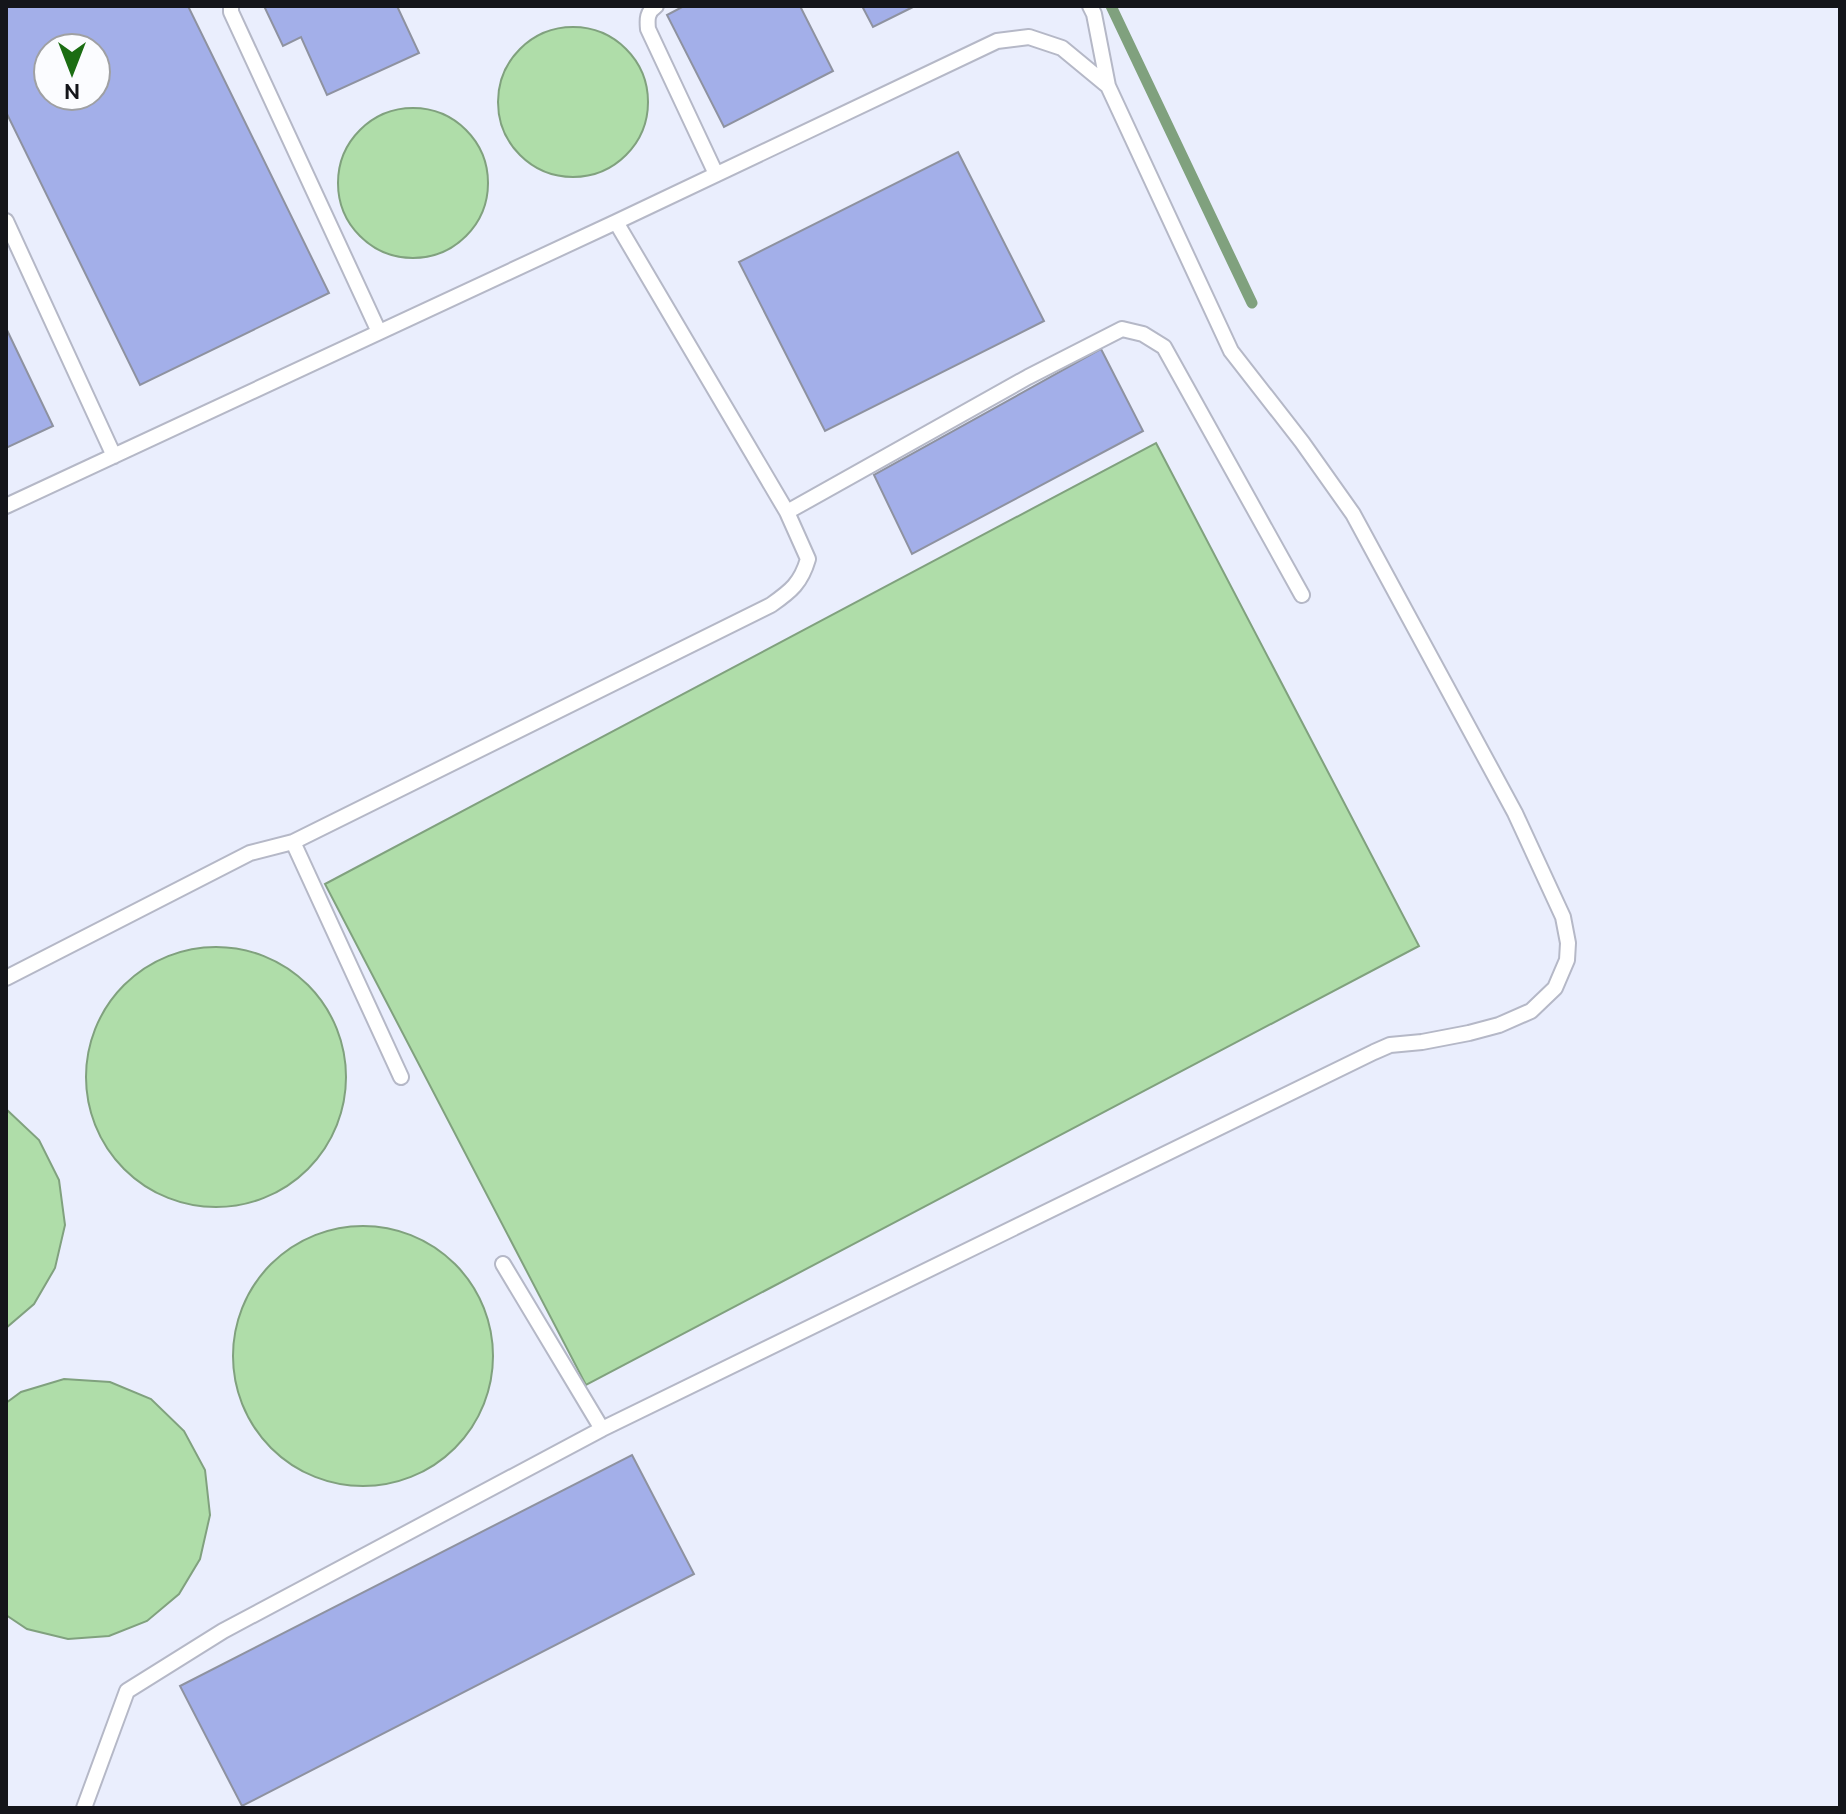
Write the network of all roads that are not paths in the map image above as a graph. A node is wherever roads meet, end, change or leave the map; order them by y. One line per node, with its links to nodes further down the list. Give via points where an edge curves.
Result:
1 (231, 6): 8 (lane)
2 (656, 6): 5 (lane, via 647,18 648,29)
3 (1090, 6): 4 (lane)
4 (1108, 86): 5 (lane, via 1062,48 1029,37 997,41); 17 (lane, via 1231,351 1353,514 1515,813 1563,917 1567,960 1555,988 1531,1011 1469,1033 1390,1045)
5 (716, 174): 7 (lane)
6 (6, 221): 9 (lane)
7 (616, 222): 8 (lane); 11 (lane)
8 (379, 332): 9 (lane)
9 (114, 456): 10 (lane)
10 (6, 506)
11 (787, 512): 12 (lane, via 1122,329 1164,347); 13 (lane, via 808,559 803,576 771,605)
12 (1302, 595)
13 (293, 842): 14 (lane, via 250,853); 15 (lane)
14 (6, 978)
15 (401, 1077)
16 (503, 1264): 17 (lane)
17 (602, 1429): 18 (lane, via 223,1631 127,1691)
18 (84, 1808)

